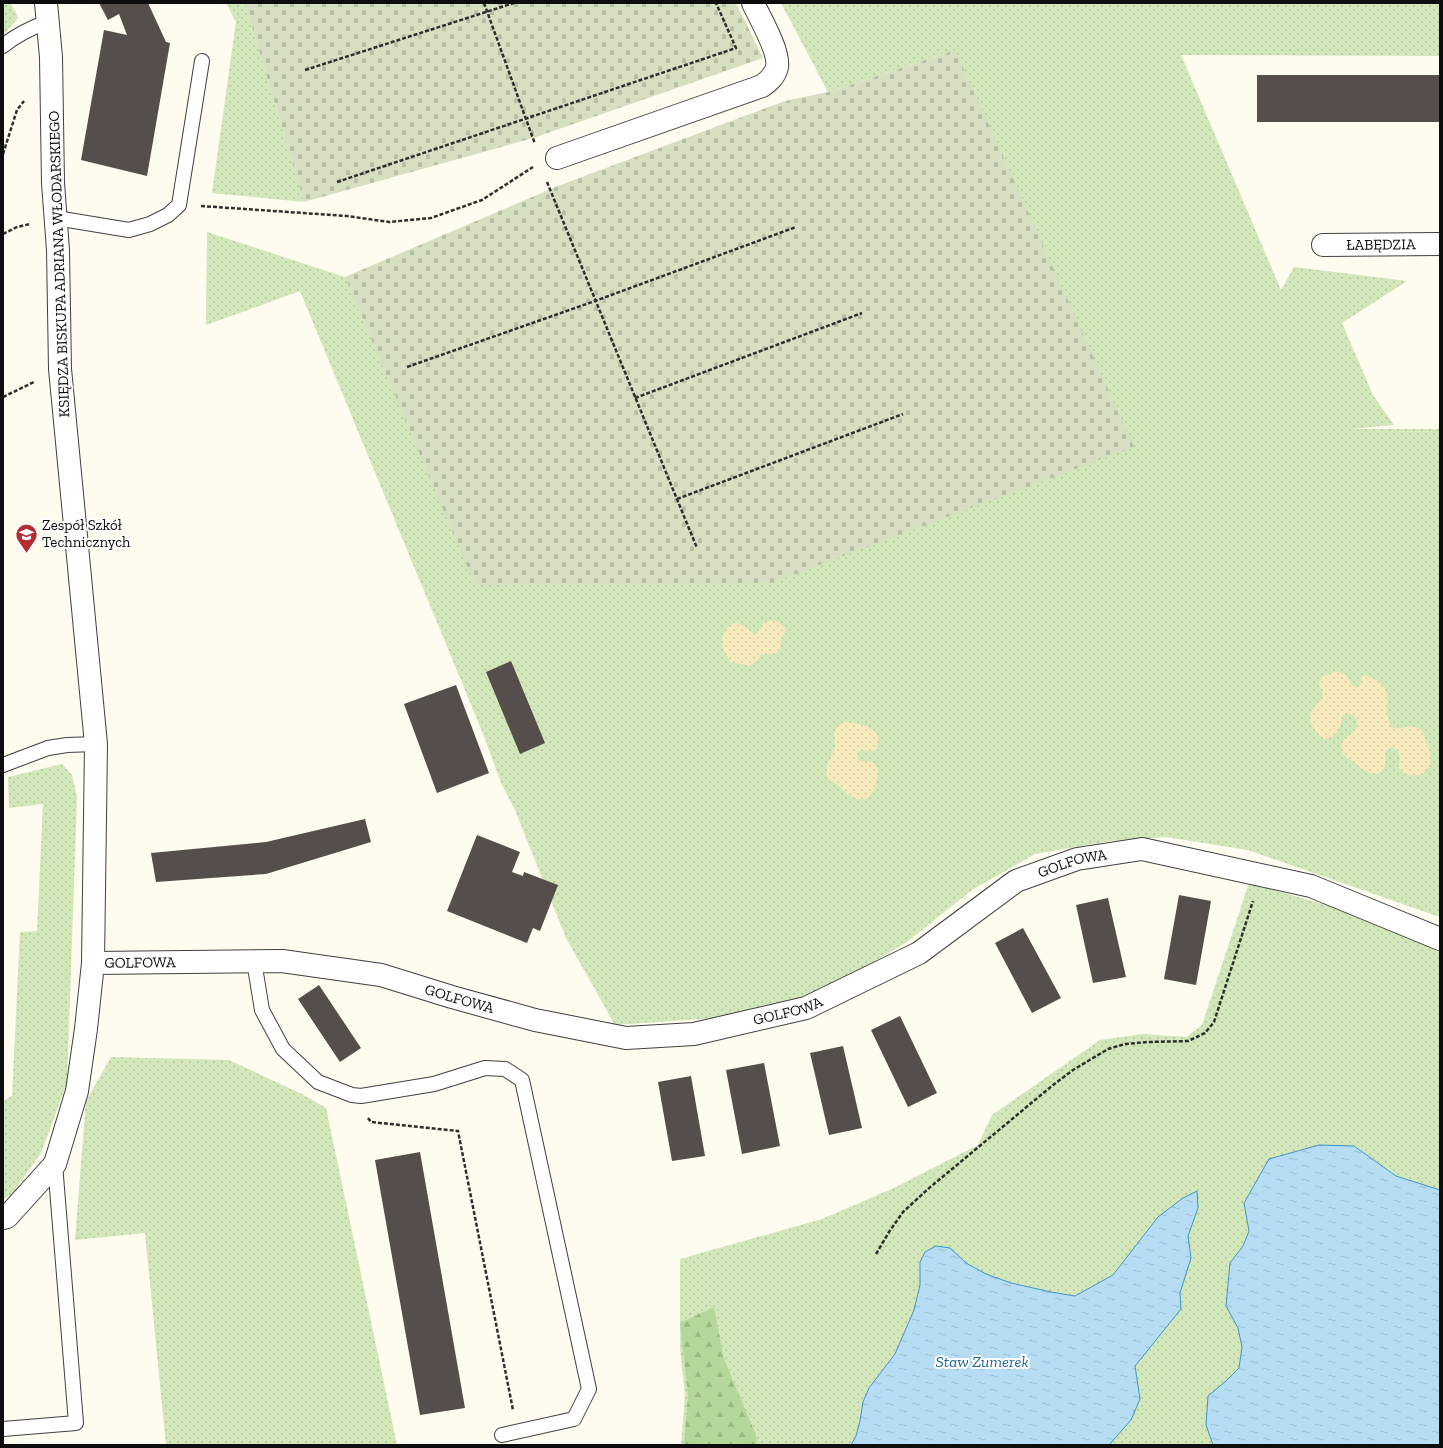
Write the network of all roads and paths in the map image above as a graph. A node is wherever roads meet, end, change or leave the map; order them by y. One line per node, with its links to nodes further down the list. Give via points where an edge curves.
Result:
1 (484, 3): 5 (path)
2 (514, 3): 5 (path)
3 (716, 3): 11 (path, via 736,48)
4 (753, 3): 13 (street, via 778,60 774,76 769,81 762,86)
5 (487, 12): 9 (path); 11 (path)
6 (47, 13): 7 (lane); 16 (street, KSIĘDZA BISKUPA ADRIANA WŁODARSKIEGO, via 51,57)
7 (3, 46)
8 (202, 61): 15 (lane)
9 (305, 70)
10 (27, 100): 12 (path, via 21,104 15,116)
11 (526, 118): 13 (path); 14 (path)
12 (3, 154)
13 (549, 161): 15 (path, via 528,169 482,200 431,218 389,222 347,216); 22 (path, via 549,189)
14 (337, 182)
15 (179, 205): 16 (lane, via 168,215 150,224 129,230)
16 (56, 218): 31 (street, KSIĘDZA BISKUPA ADRIANA WŁODARSKIEGO, via 60,369)
17 (17, 227): 19 (path)
18 (796, 227): 22 (path)
19 (3, 234)
20 (1440, 244): 21 (street, ŁABĘDZIA)
21 (1323, 245)
22 (595, 301): 24 (path); 27 (path)
23 (862, 313): 27 (path)
24 (407, 367)
25 (34, 382): 26 (path)
26 (3, 397)
27 (635, 398): 29 (path)
28 (903, 414): 29 (path)
29 (677, 499): 30 (path)
30 (697, 548)
31 (96, 744): 32 (lane, via 48,748); 36 (street, KSIĘDZA BISKUPA ADRIANA WŁODARSKIEGO)
32 (3, 765)
33 (1261, 875): 34 (street, GOLFOWA, via 1311,886); 35 (street, GOLFOWA, via 1142,849 1078,859 1016,881 920,953 806,1008 694,1034 626,1038 535,1020 381,975 282,961); 40 (path, via 1214,1022 1205,1033 1188,1042 1148,1042 1114,1047 1073,1070 928,1188 903,1212)
34 (1440, 939)
35 (254, 961): 36 (street, GOLFOWA); 37 (lane, via 262,1010 283,1049 318,1082)
36 (93, 963): 38 (street, KSIĘDZA BISKUPA ADRIANA WŁODARSKIEGO, via 77,1091)
37 (352, 1094): 42 (path, via 371,1122 458,1130); 42 (lane, via 361,1096 434,1084 485,1068 505,1069 522,1080 589,1389 574,1419)
38 (55, 1164): 39 (street, KSIĘDZA BISKUPA ADRIANA WŁODARSKIEGO, via 7,1217); 41 (lane, via 76,1423)
39 (3, 1218)
40 (876, 1254)
41 (3, 1429)
42 (517, 1431): 43 (lane)
43 (502, 1435)

